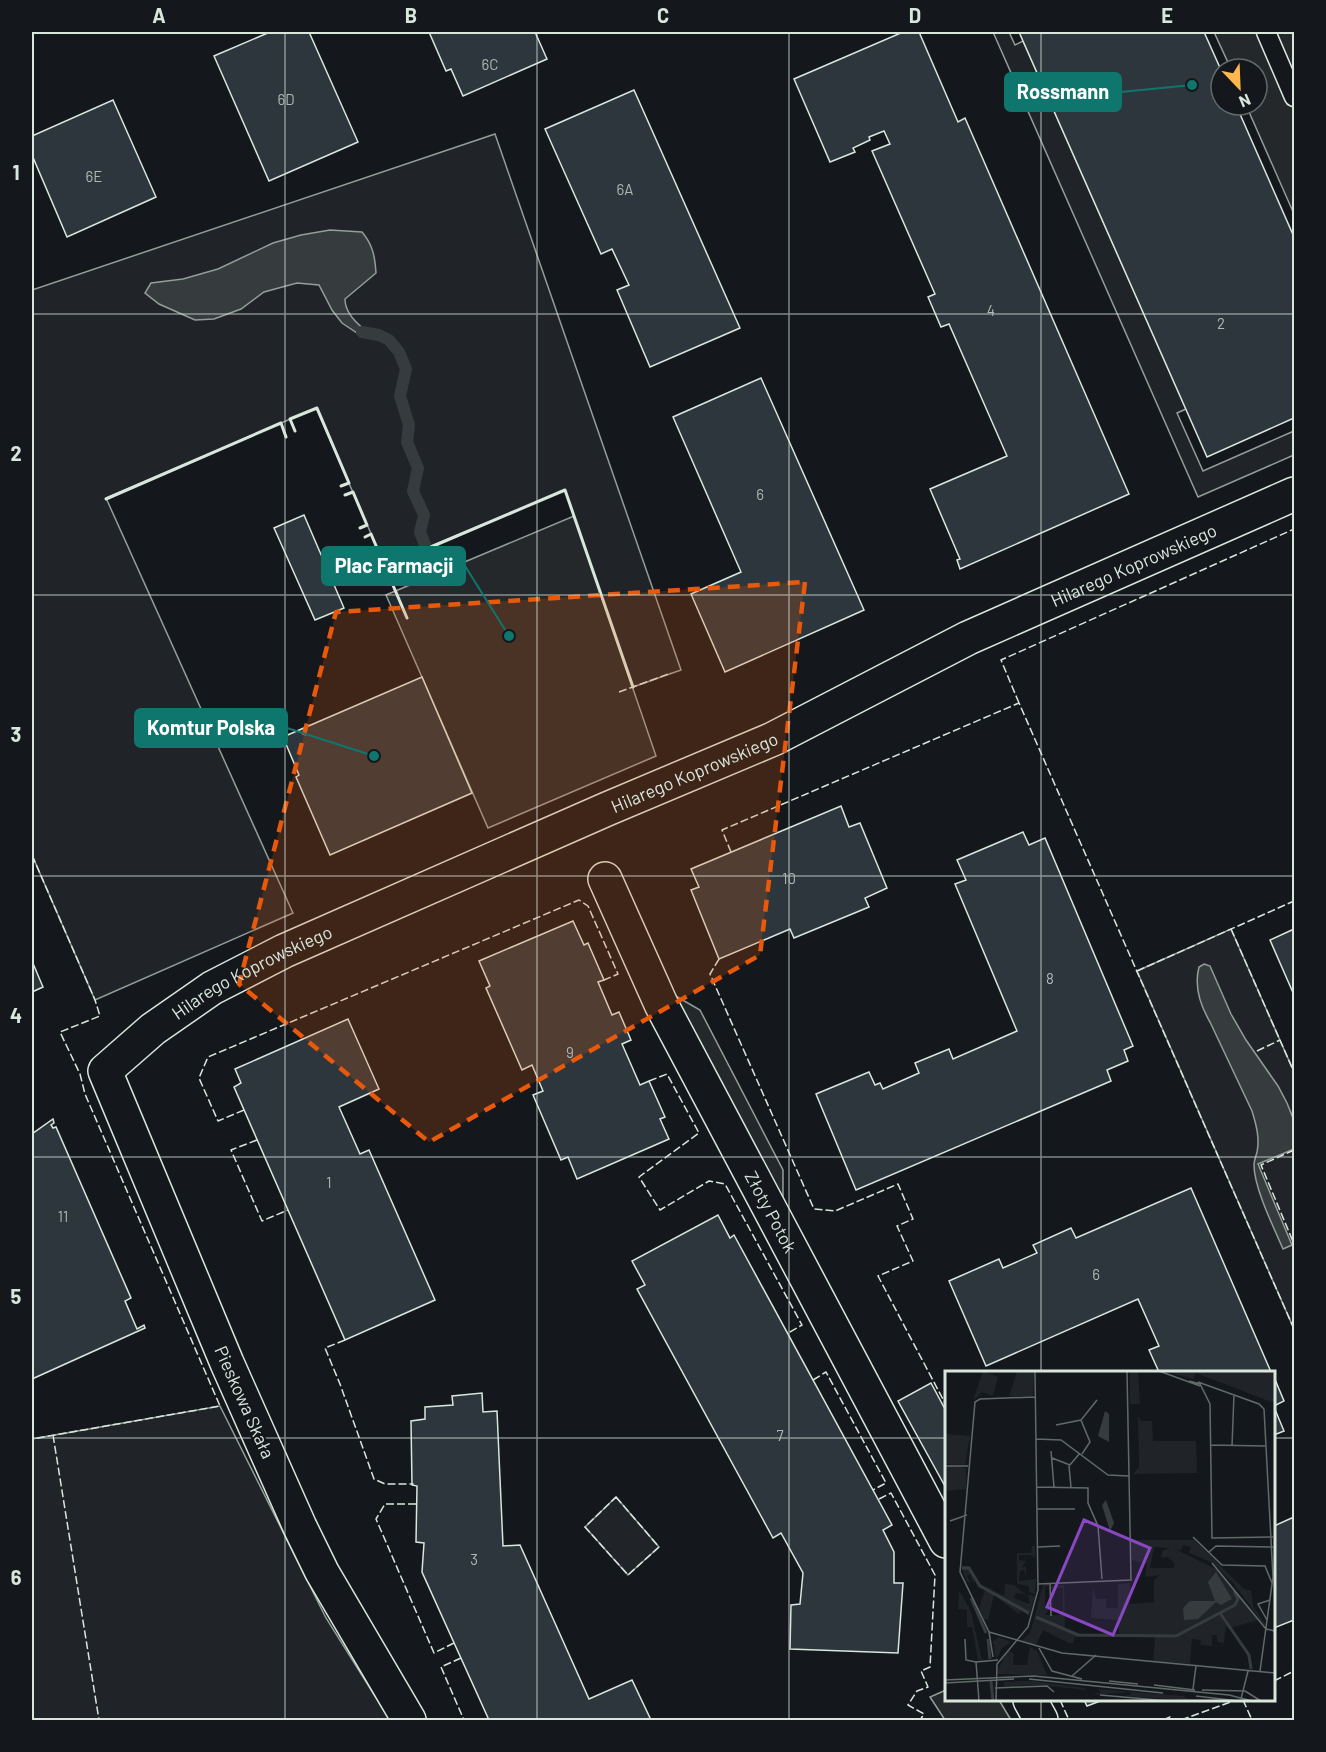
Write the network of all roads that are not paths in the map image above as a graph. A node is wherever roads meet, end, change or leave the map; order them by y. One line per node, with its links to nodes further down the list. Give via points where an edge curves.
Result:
1 (1266, 32): 2 (lane)
2 (1294, 97)
3 (1294, 494): 5 (street, Hilarego Koprowskiego, via 968,638 773,739 284,951 212,988 153,1029)
4 (605, 879): 6 (street, Złoty Potok, via 661,1004)
5 (105, 1071): 8 (street, Pieskowa Skała, via 300,1527 322,1572)
6 (945, 1539)
7 (1031, 1701): 9 (street)
8 (410, 1720)
9 (1041, 1720)

